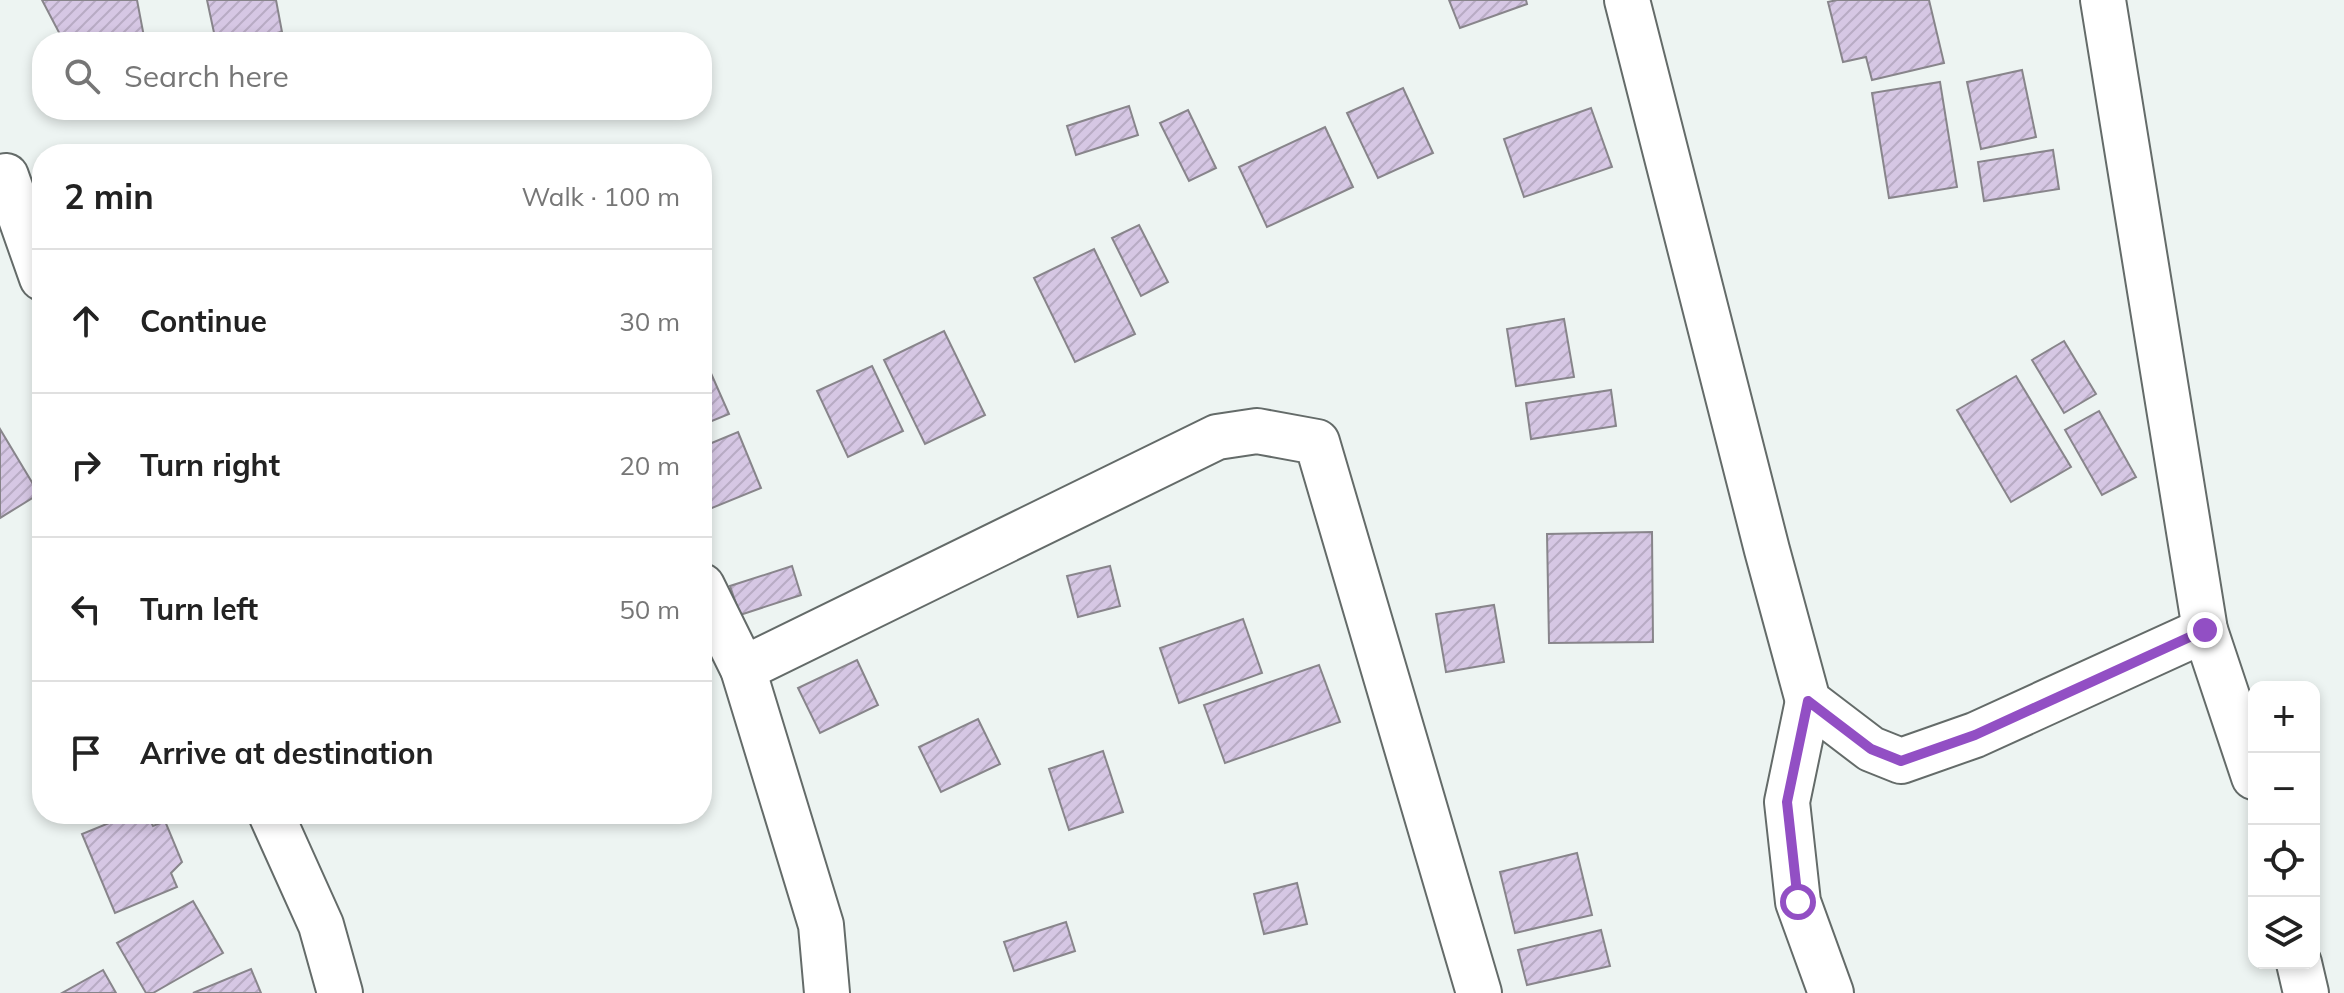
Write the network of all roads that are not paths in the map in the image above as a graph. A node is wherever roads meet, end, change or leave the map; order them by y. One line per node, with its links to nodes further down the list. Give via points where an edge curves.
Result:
1 (1627, 0): 8 (street)
2 (2103, 0): 6 (street)
3 (6, 176): 4 (street)
4 (32, 250)
5 (712, 606): 7 (street)
6 (2205, 630): 8 (street, via 1975,735 1901,761 1871,749); 9 (street)
7 (743, 669): 13 (street, via 821,925); 14 (street, via 1217,437 1257,431 1317,442)
8 (1808, 701): 15 (street, via 1787,802 1798,902)
9 (2248, 759)
10 (276, 824): 12 (street, via 321,925)
11 (2300, 969): 16 (street)
12 (340, 993)
13 (827, 993)
14 (1479, 993)
15 (1831, 993)
16 (2306, 993)

